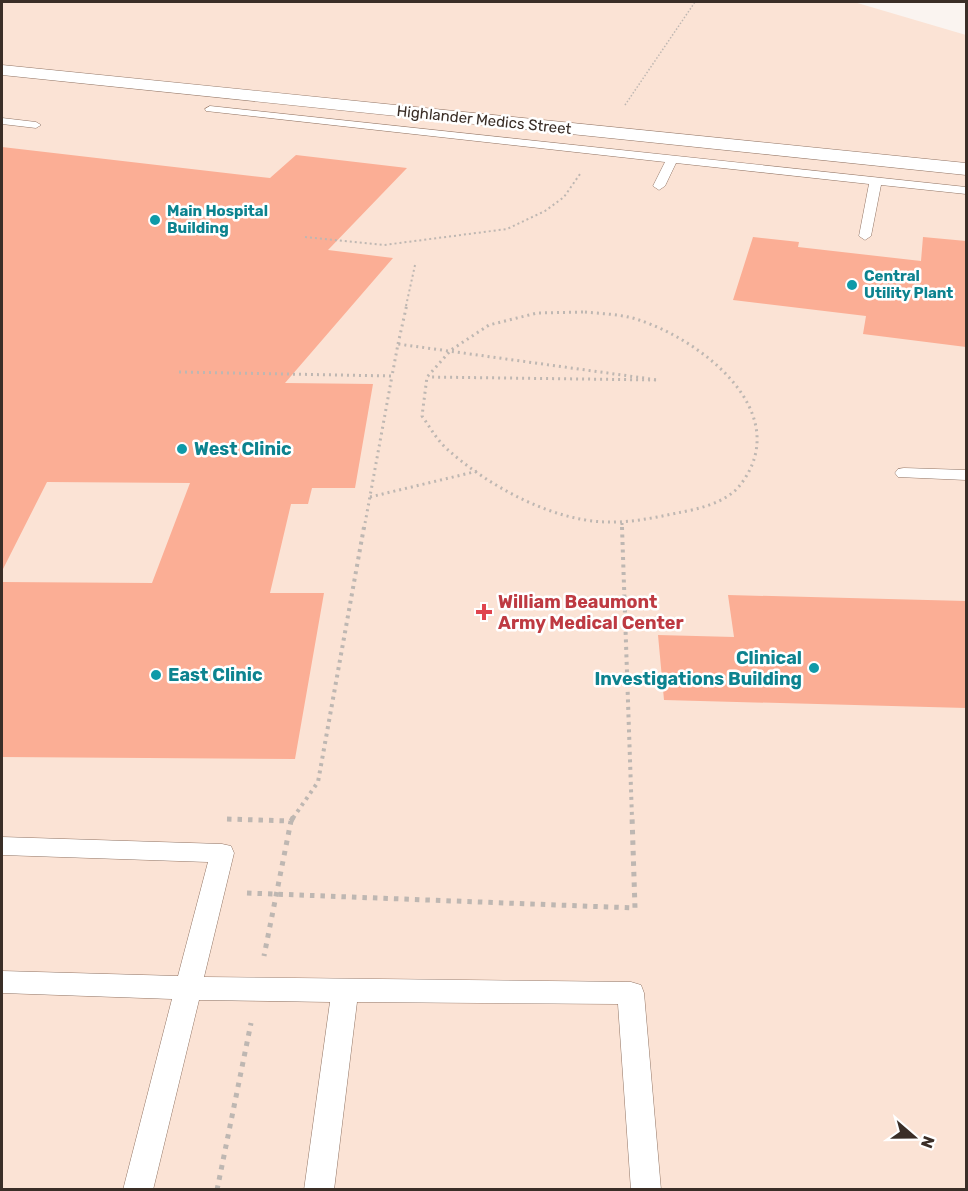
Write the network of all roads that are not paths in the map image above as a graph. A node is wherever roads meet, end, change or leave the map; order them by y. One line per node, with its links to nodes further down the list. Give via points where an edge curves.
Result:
1 (2, 70): 6 (street, Highlander Medics Street)
2 (210, 109): 5 (lane)
3 (2, 121): 4 (lane)
4 (36, 125)
5 (672, 159): 7 (lane); 8 (lane)
6 (966, 169)
7 (876, 181): 9 (lane); 10 (lane)
8 (659, 186)
9 (966, 191)
10 (865, 237)
11 (904, 473): 12 (lane)
12 (966, 475)
13 (2, 846): 15 (lane, via 222,853)
14 (2, 982): 15 (lane)
15 (188, 987): 16 (lane); 17 (lane)
16 (345, 990): 18 (lane); 19 (lane, via 631,993)
17 (138, 1190)
18 (319, 1190)
19 (646, 1190)

